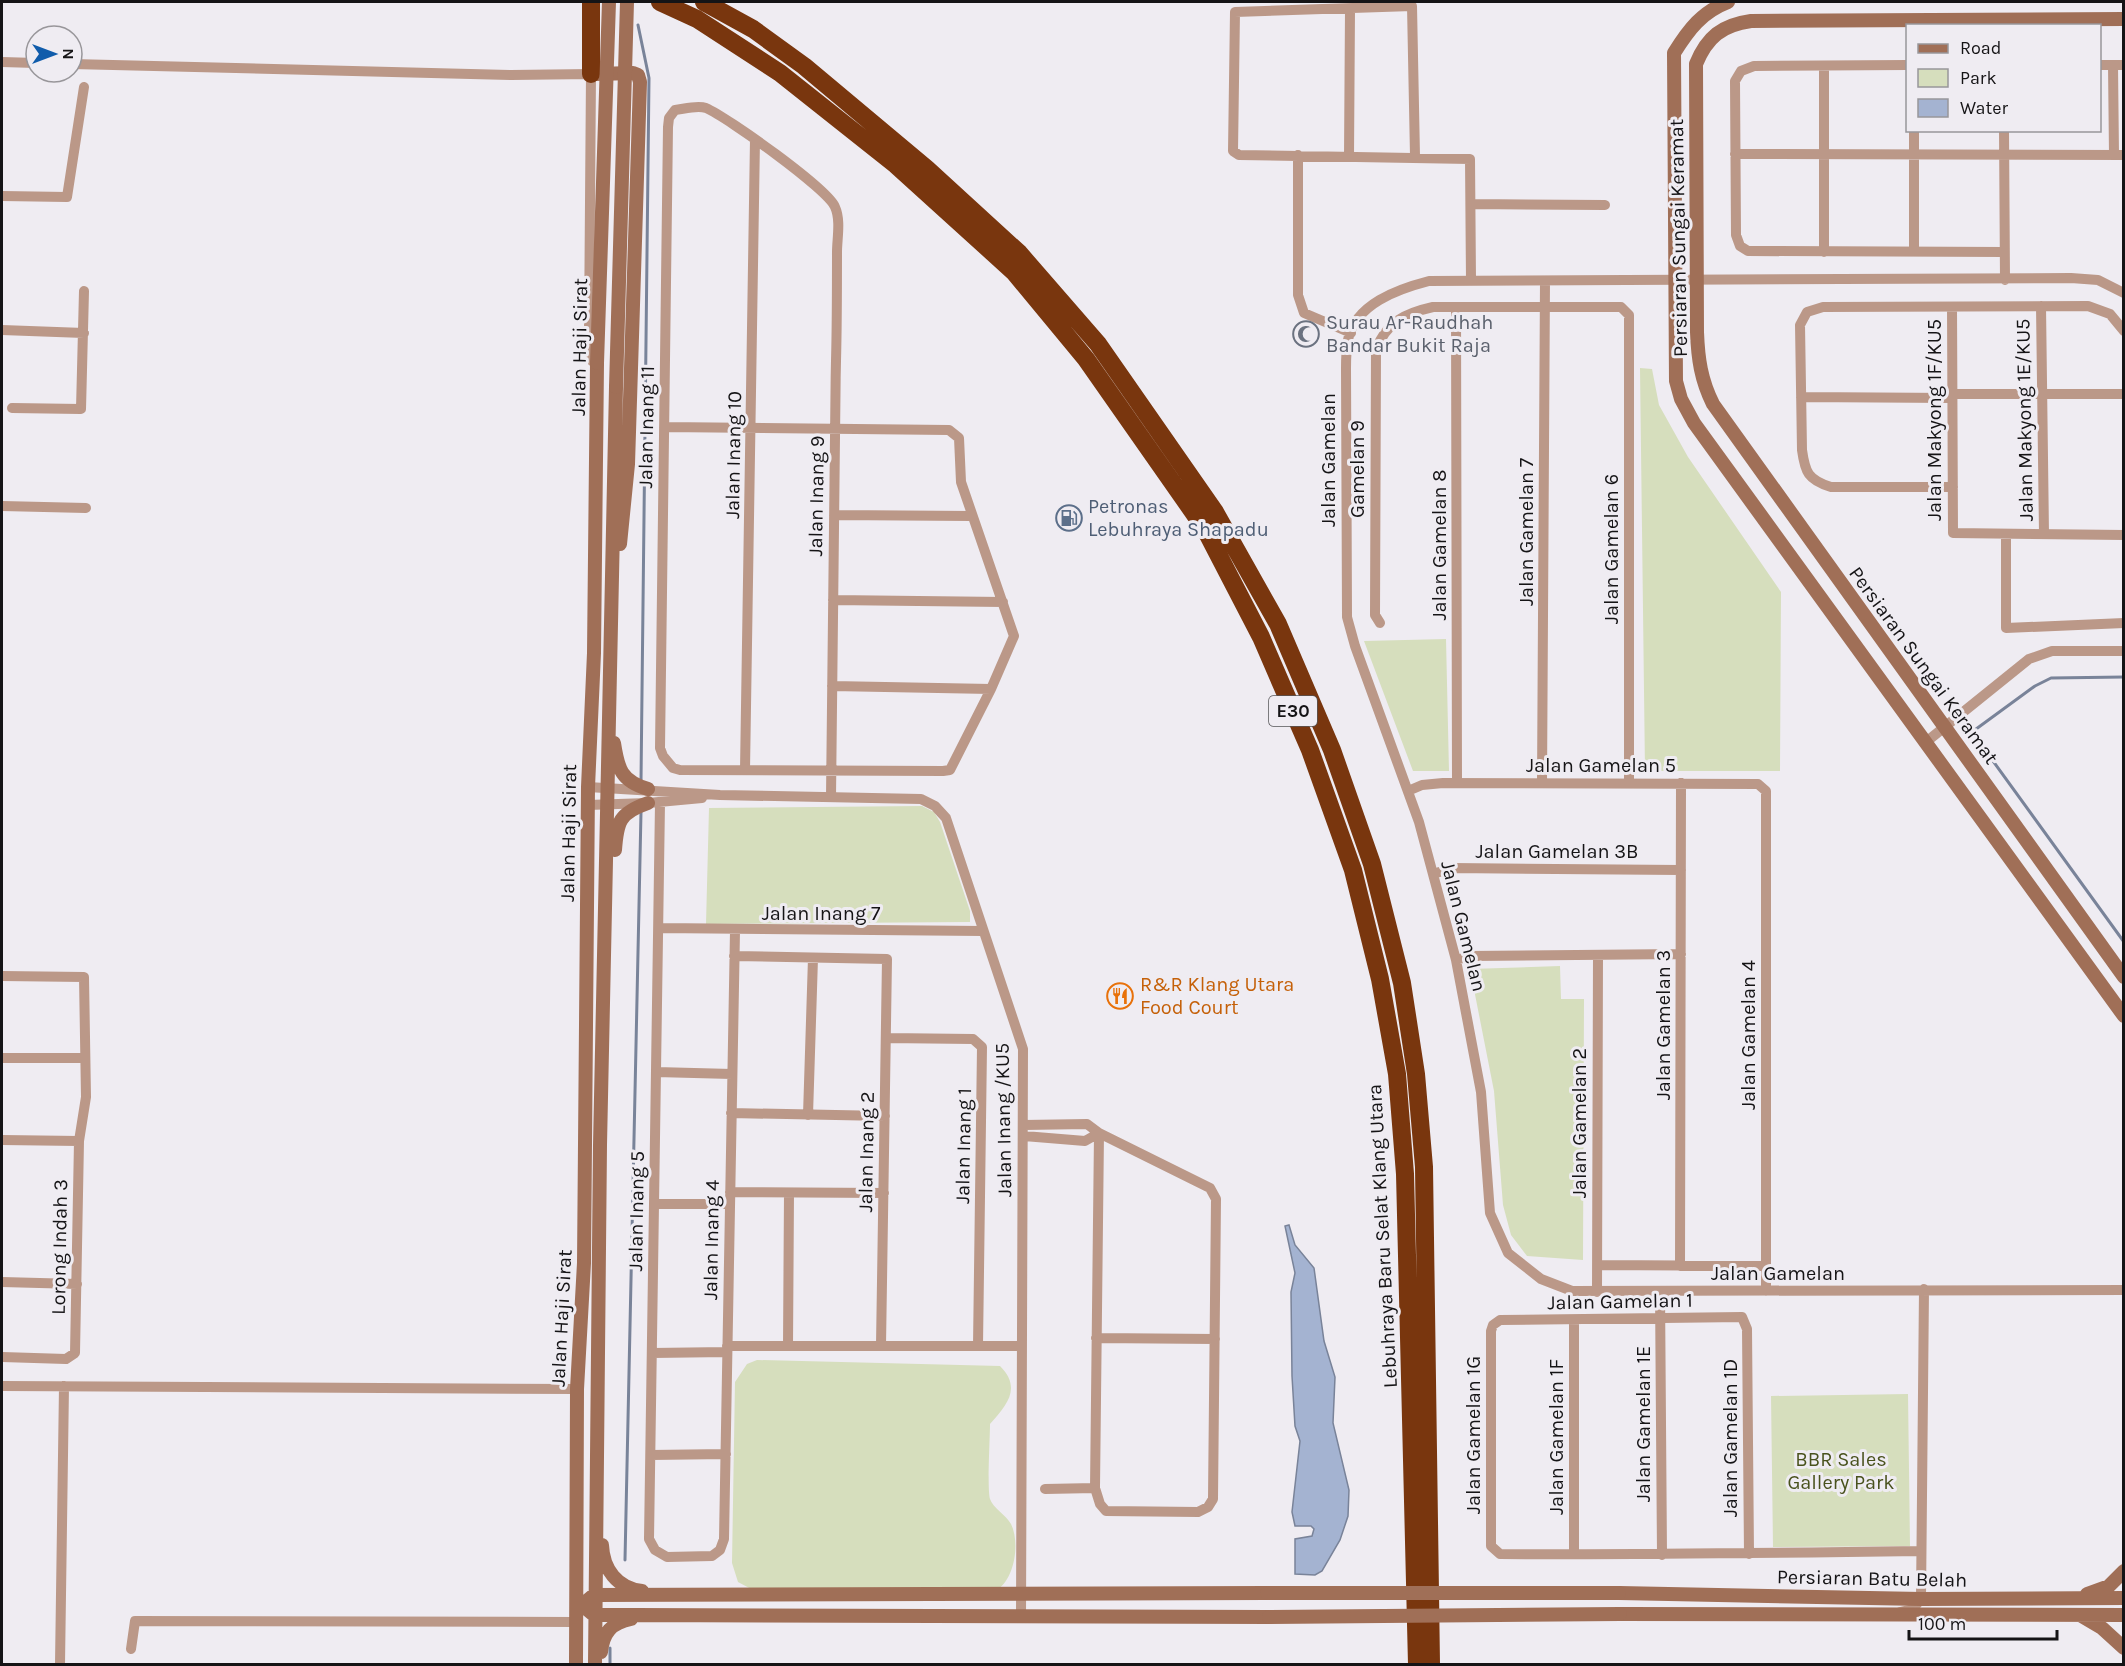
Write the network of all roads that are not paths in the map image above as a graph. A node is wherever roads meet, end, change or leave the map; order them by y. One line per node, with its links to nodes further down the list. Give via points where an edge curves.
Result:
1 (591, 2): 16 (highway)
2 (609, 2): 56 (street, Jalan Haji Sirat, bridge)
3 (627, 2): 72 (street, Jalan Haji Sirat, bridge)
4 (660, 2): 184 (highway, Lebuhraya Baru Selat Klang Utara / E30, via 697,19 780,73 896,165 1014,272 1086,359 1205,529 1261,637 1310,750 1353,870 1380,980 1397,1074 1406,1174)
5 (704, 2): 185 (highway, Lebuhraya Baru Selat Klang Utara / E30, via 753,29 804,66 927,169 1019,254 1105,353 1215,512 1278,624 1332,750 1372,864 1402,983 1416,1074 1424,1167)
6 (1728, 2): 39 (street, Persiaran Sungai Keramat, via 1711,8 1690,27 1674,53)
7 (1350, 10): 24 (street, via 1238,10 1233,15 1233,151 1239,155); 27 (street); 28 (street, via 1410,5 1414,10)
8 (2124, 19): 40 (street, Persiaran Sungai Keramat, via 1751,21 1733,23 1717,31 1702,48 1696,64)
9 (2, 62): 10 (street)
10 (24, 63)
11 (84, 64): 16 (street)
12 (1906, 65): 15 (street)
13 (2101, 65): 14 (street)
14 (2118, 65): 26 (street)
15 (1824, 66): 21 (street, via 1754,66 1741,70 1735,81); 22 (street)
16 (591, 74): 56 (street, via 589,332); 72 (street, via 633,73 640,82 628,464)
17 (84, 87): 29 (street, via 67,197)
18 (1914, 132): 23 (street)
19 (2004, 132): 25 (street)
20 (755, 140): 30 (street, Jalan Inang 11); 57 (street, Jalan Inang 11, via 700,107 675,110 669,118); 58 (street, Jalan Inang 10)
21 (1735, 154): 22 (street); 33 (street, via 1736,235 1740,246 1748,251)
22 (1823, 154): 23 (street); 33 (street)
23 (1914, 154): 25 (street); 34 (street)
24 (1298, 155): 27 (street); 50 (street, via 1298,295 1304,313)
25 (2004, 155): 26 (street); 35 (street)
26 (2119, 155)
27 (1349, 156): 28 (street)
28 (1415, 156): 31 (street, via 1470,159)
29 (2, 196)
30 (830, 198): 59 (street, Jalan Inang 9, via 837,218)
31 (1471, 204): 32 (street); 37 (street)
32 (1605, 205)
33 (1824, 252): 34 (street)
34 (1914, 252): 35 (street)
35 (2004, 252): 36 (street)
36 (2005, 280): 40 (street, Jalan Gamelan); 42 (street, Jalan Gamelan, via 2098,280)
37 (1471, 281): 38 (street, Jalan Gamelan); 50 (street, Jalan Gamelan, via 1429,281 1400,288 1372,305)
38 (1545, 281): 39 (street, Jalan Gamelan); 45 (street, Jalan Gamelan 7)
39 (1675, 281): 40 (street, Jalan Gamelan); 78 (street, Persiaran Sungai Keramat, via 1676,381 1694,423)
40 (1697, 281): 77 (street, Persiaran Sungai Keramat, via 1698,365 1713,404)
41 (84, 291): 49 (street)
42 (2124, 293)
43 (2041, 306): 46 (street); 48 (street, via 2088,306 2110,314); 51 (street, Jalan Makyong 1E/KU5)
44 (1456, 307): 45 (street); 70 (street, Gamelan 9, via 1433,307 1396,320 1381,335 1376,350 1375,615); 81 (street, Jalan Gamelan 8)
45 (1545, 307): 82 (street, Jalan Gamelan 7); 83 (street, Jalan Gamelan 6, via 1621,307 1629,315)
46 (1952, 307): 53 (street, Jalan Makyong 1F/KU5); 54 (street, via 1823,307 1807,312 1800,325)
47 (2, 330): 49 (street)
48 (2124, 331)
49 (84, 333): 55 (street, via 81,409)
50 (1351, 333): 90 (street, Jalan Gamelan, via 1346,369 1347,617 1354,646)
51 (2042, 394): 52 (street); 53 (street); 66 (street, Jalan Makyong 1E/KU5)
52 (2124, 394)
53 (1952, 396): 54 (street); 60 (street, Jalan Makyong 1F/KU5)
54 (1801, 397): 60 (street, via 1804,467 1814,482 1831,487)
55 (12, 408)
56 (597, 418): 87 (street, Jalan Haji Sirat)
57 (664, 427): 58 (street); 79 (street, Jalan Inang 11, via 661,753 673,768 680,770)
58 (751, 427): 59 (street); 79 (street, Jalan Inang 10)
59 (835, 427): 63 (street, Jalan Inang 9); 64 (street, via 956,433 960,475)
60 (1953, 487): 65 (street, Jalan Makyong 1F/KU5, via 1953,533)
61 (2, 506): 62 (street)
62 (86, 508)
63 (834, 516): 64 (street); 68 (street, Jalan Inang 9)
64 (972, 516): 69 (street)
65 (2006, 534): 66 (street); 71 (street, via 2006,628)
66 (2044, 534): 67 (street)
67 (2124, 535)
68 (833, 600): 69 (street); 74 (street, Jalan Inang 9)
69 (1003, 602): 75 (street, via 1014,636)
70 (1380, 623)
71 (2124, 623)
72 (609, 636): 76 (street, Jalan Haji Sirat)
73 (2124, 651): 77 (street, via 2052,651 2029,659)
74 (832, 686): 75 (street); 80 (street, Jalan Inang 9)
75 (991, 689): 80 (street, Jalan Inang 11, via 950,770)
76 (609, 714): 86 (street, via 616,758); 88 (street, Jalan Haji Sirat)
77 (1944, 725): 78 (street); 109 (street, Persiaran Sungai Keramat)
78 (1926, 742): 110 (street, Persiaran Sungai Keramat)
79 (745, 770): 80 (street, Jalan Inang 11)
80 (832, 770): 92 (street, Jalan Inang 9)
81 (1457, 783): 82 (street, Jalan Gamelan 5); 90 (street, Jalan Gamelan 5)
82 (1542, 783): 83 (street, Jalan Gamelan 5)
83 (1629, 783): 84 (street, Jalan Gamelan 5)
84 (1681, 783): 85 (street, Jalan Gamelan 5); 97 (street, Jalan Gamelan 3)
85 (1758, 784): 129 (street, Jalan Gamelan 4, via 1766,791)
86 (631, 786): 88 (street); 89 (street)
87 (588, 787): 88 (street); 95 (street, Jalan Haji Sirat)
88 (607, 787): 94 (street, Jalan Haji Sirat)
89 (648, 789): 91 (street, Jalan Inang /KU5)
90 (1408, 790): 98 (street, Jalan Gamelan)
91 (720, 795): 92 (street, Jalan Inang /KU5); 93 (street, Jalan Inang /KU5)
92 (831, 797): 101 (street, Jalan Inang /KU5, via 921,799 935,806 946,818)
93 (654, 803): 96 (street); 99 (street, Jalan Inang 5)
94 (608, 804): 95 (street); 96 (street); 102 (street, Jalan Haji Sirat)
95 (588, 805): 153 (street, Jalan Haji Sirat, via 585,1253)
96 (631, 806): 102 (street, via 617,827)
97 (1681, 870): 98 (street, Jalan Gamelan 3B, via 1452,868); 103 (street, Jalan Gamelan 3)
98 (1433, 874): 107 (street, Jalan Gamelan)
99 (659, 928): 100 (street, Jalan Inang 7); 114 (street, Jalan Inang 5)
100 (735, 931): 101 (street, Jalan Inang 7); 105 (street, Jalan Inang 4)
101 (983, 931): 119 (street, Jalan Inang /KU5, via 1022,1041)
102 (604, 954): 143 (street, Jalan Haji Sirat)
103 (1681, 954): 104 (street); 128 (street, Jalan Gamelan 3)
104 (1598, 955): 107 (street, via 1470,956); 127 (street, Jalan Gamelan 2)
105 (734, 956): 106 (street); 115 (street, Jalan Inang 4)
106 (813, 958): 111 (street, Jalan Inang 2, via 887,960); 117 (street)
107 (1456, 960): 135 (street, Jalan Gamelan, via 1481,1092 1490,1213 1508,1253 1542,1279 1572,1292)
108 (2, 976): 113 (street, Lorong Indah 3, via 84,977)
109 (2124, 977)
110 (2124, 1016)
111 (886, 1038): 118 (street, Jalan Inang 2); 146 (street, Jalan Inang 1, via 973,1039 982,1047)
112 (2, 1058): 113 (street)
113 (85, 1058): 122 (street, Lorong Indah 3, via 86,1097)
114 (656, 1071): 115 (street); 126 (street, Jalan Inang 5)
115 (732, 1074): 116 (street, Jalan Inang 4)
116 (731, 1113): 117 (street); 125 (street, Jalan Inang 4)
117 (808, 1114): 118 (street)
118 (885, 1116): 124 (street, Jalan Inang 2)
119 (1024, 1131): 120 (street, via 1085,1141); 120 (street, via 1087,1124); 147 (street, Jalan Inang /KU5)
120 (1099, 1133): 141 (street); 142 (street, via 1210,1188 1216,1199)
121 (2, 1140): 122 (street)
122 (79, 1142): 131 (street, Lorong Indah 3)
123 (789, 1193): 124 (street); 125 (street); 144 (street)
124 (884, 1193): 145 (street, Jalan Inang 2)
125 (730, 1198): 126 (street); 148 (street, Jalan Inang 4)
126 (654, 1204): 149 (street, Jalan Inang 5)
127 (1597, 1265): 128 (street); 135 (street, Jalan Gamelan 2)
128 (1680, 1266): 129 (street)
129 (1766, 1266): 134 (street, Jalan Gamelan 4)
130 (2, 1282): 131 (street)
131 (76, 1284): 150 (street, Lorong Indah 3, via 75,1353 66,1359)
132 (1924, 1289): 133 (street, Jalan Gamelan); 134 (street, Jalan Gamelan); 160 (street)
133 (2124, 1290)
134 (1766, 1291): 136 (street, Jalan Gamelan)
135 (1597, 1292): 136 (street, Jalan Gamelan)
136 (1660, 1292): 137 (street, Jalan Gamelan 1E)
137 (1660, 1318): 138 (street, Jalan Gamelan 1); 139 (street, Jalan Gamelan 1, via 1742,1317); 163 (street, Jalan Gamelan 1E)
138 (1574, 1320): 140 (street, Jalan Gamelan 1, via 1500,1320); 161 (street, Jalan Gamelan 1F)
139 (1744, 1323): 162 (street, Jalan Gamelan 1D)
140 (1493, 1325): 161 (street, Jalan Gamelan 1G, via 1491,1546 1500,1554)
141 (1096, 1338): 142 (street); 156 (street)
142 (1215, 1340): 156 (street, via 1213,1500 1208,1507 1198,1512 1106,1511)
143 (597, 1345): 166 (street, via 602,1558 617,1582 634,1590); 170 (street, Jalan Haji Sirat)
144 (788, 1346): 145 (street); 148 (street)
145 (881, 1346): 146 (street)
146 (978, 1346): 147 (street)
147 (1021, 1346): 165 (street, Jalan Inang /KU5)
148 (727, 1349): 149 (street); 154 (street, Jalan Inang 4)
149 (652, 1353): 155 (street, Jalan Inang 5)
150 (2, 1357)
151 (2, 1386): 152 (street)
152 (64, 1386): 153 (street); 179 (street)
153 (577, 1389): 158 (street, Jalan Haji Sirat)
154 (726, 1454): 155 (street); 159 (street, Jalan Inang 4, via 724,1539)
155 (651, 1455): 159 (street, Jalan Inang 5, via 649,1539 655,1550 667,1557 712,1556)
156 (1095, 1488): 157 (street)
157 (1045, 1489)
158 (575, 1548): 170 (street, via 582,1561 582,1596); 176 (street, Jalan Haji Sirat)
159 (720, 1550)
160 (1922, 1551): 162 (street); 169 (street)
161 (1574, 1554): 163 (street)
162 (1749, 1554): 163 (street)
163 (1662, 1555)
164 (2124, 1571): 167 (street, via 2109,1586)
165 (1021, 1594): 166 (street, Persiaran Batu Belah); 169 (street, Persiaran Batu Belah, bridge, via 1619,1593); 175 (street, Jalan Inang /KU5)
166 (663, 1595): 170 (street)
167 (2077, 1598): 168 (street, Persiaran Batu Belah); 169 (street, Persiaran Batu Belah)
168 (2124, 1598)
169 (1921, 1599): 171 (street, via 1913,1609)
170 (591, 1605): 172 (street); 181 (street, via 583,1616); 182 (street, Jalan Haji Sirat)
171 (1886, 1614): 173 (street, Persiaran Batu Belah); 175 (street, Persiaran Batu Belah, bridge)
172 (654, 1615): 175 (street, Persiaran Batu Belah); 183 (street, via 623,1621 609,1629 603,1636)
173 (2080, 1615): 174 (street, Persiaran Batu Belah); 177 (street)
174 (2124, 1615)
175 (1021, 1617)
176 (575, 1622): 178 (street, via 135,1621); 180 (street, Jalan Haji Sirat)
177 (2124, 1648)
178 (131, 1649)
179 (60, 1665)
180 (576, 1665)
181 (582, 1665)
182 (595, 1665)
183 (600, 1665)
184 (1417, 1665)
185 (1431, 1665)

